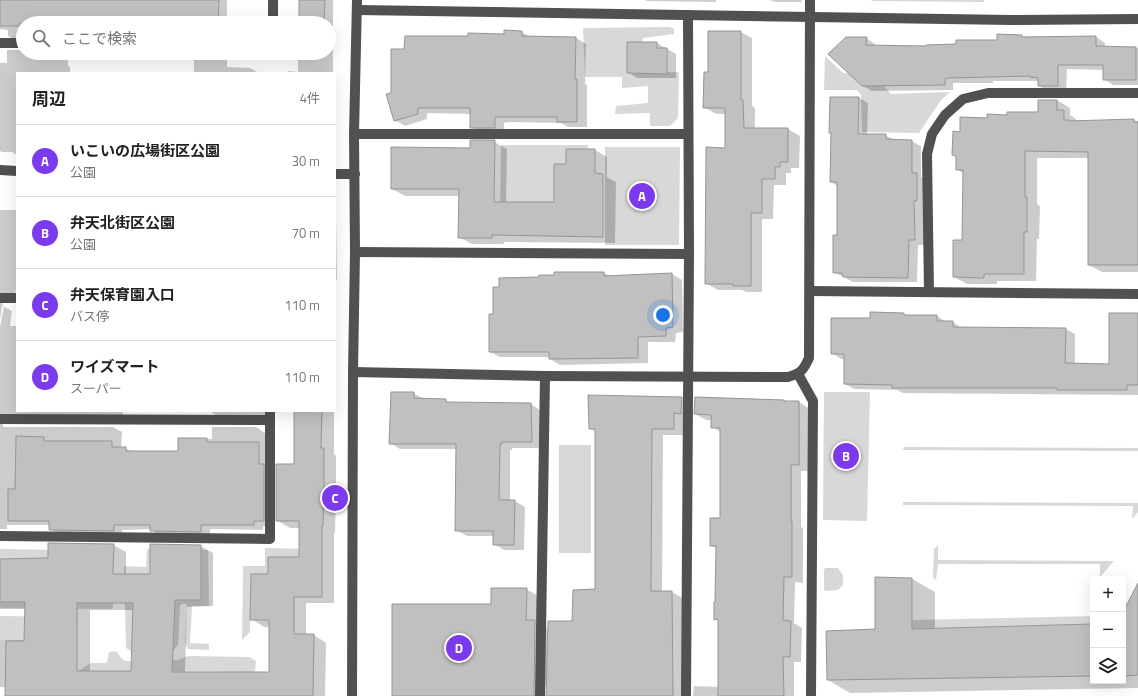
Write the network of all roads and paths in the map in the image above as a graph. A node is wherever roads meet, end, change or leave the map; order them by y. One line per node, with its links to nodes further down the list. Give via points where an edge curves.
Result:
1 (272, 0): 6 (street)
2 (357, 0): 4 (street)
3 (810, 0): 7 (street)
4 (357, 10): 5 (street); 12 (street)
5 (688, 15): 7 (street); 13 (street)
6 (273, 16)
7 (810, 16): 8 (street, via 1012,20); 20 (street)
8 (1138, 19)
9 (0, 42): 10 (street)
10 (16, 43)
11 (1138, 93): 21 (street, via 988,93 963,99 945,115 932,134 927,154)
12 (354, 134): 13 (street); 17 (street)
13 (688, 134): 19 (street)
14 (0, 170): 15 (street)
15 (16, 171)
16 (336, 174): 17 (street)
17 (355, 174): 18 (street)
18 (355, 252): 19 (street); 25 (street)
19 (689, 254): 28 (street)
20 (810, 291): 21 (street); 26 (street, via 809,358 804,369)
21 (929, 292): 22 (street)
22 (1138, 294)
23 (0, 298): 24 (street)
24 (16, 298)
25 (353, 372): 27 (street); 32 (street)
26 (798, 374): 28 (street, via 788,377); 35 (street, via 813,401)
27 (545, 376): 28 (street); 33 (street)
28 (688, 376): 34 (street)
29 (270, 415): 30 (street); 31 (street, via 270,539)
30 (0, 419)
31 (0, 536)
32 (352, 696)
33 (540, 696)
34 (686, 696)
35 (811, 696)

